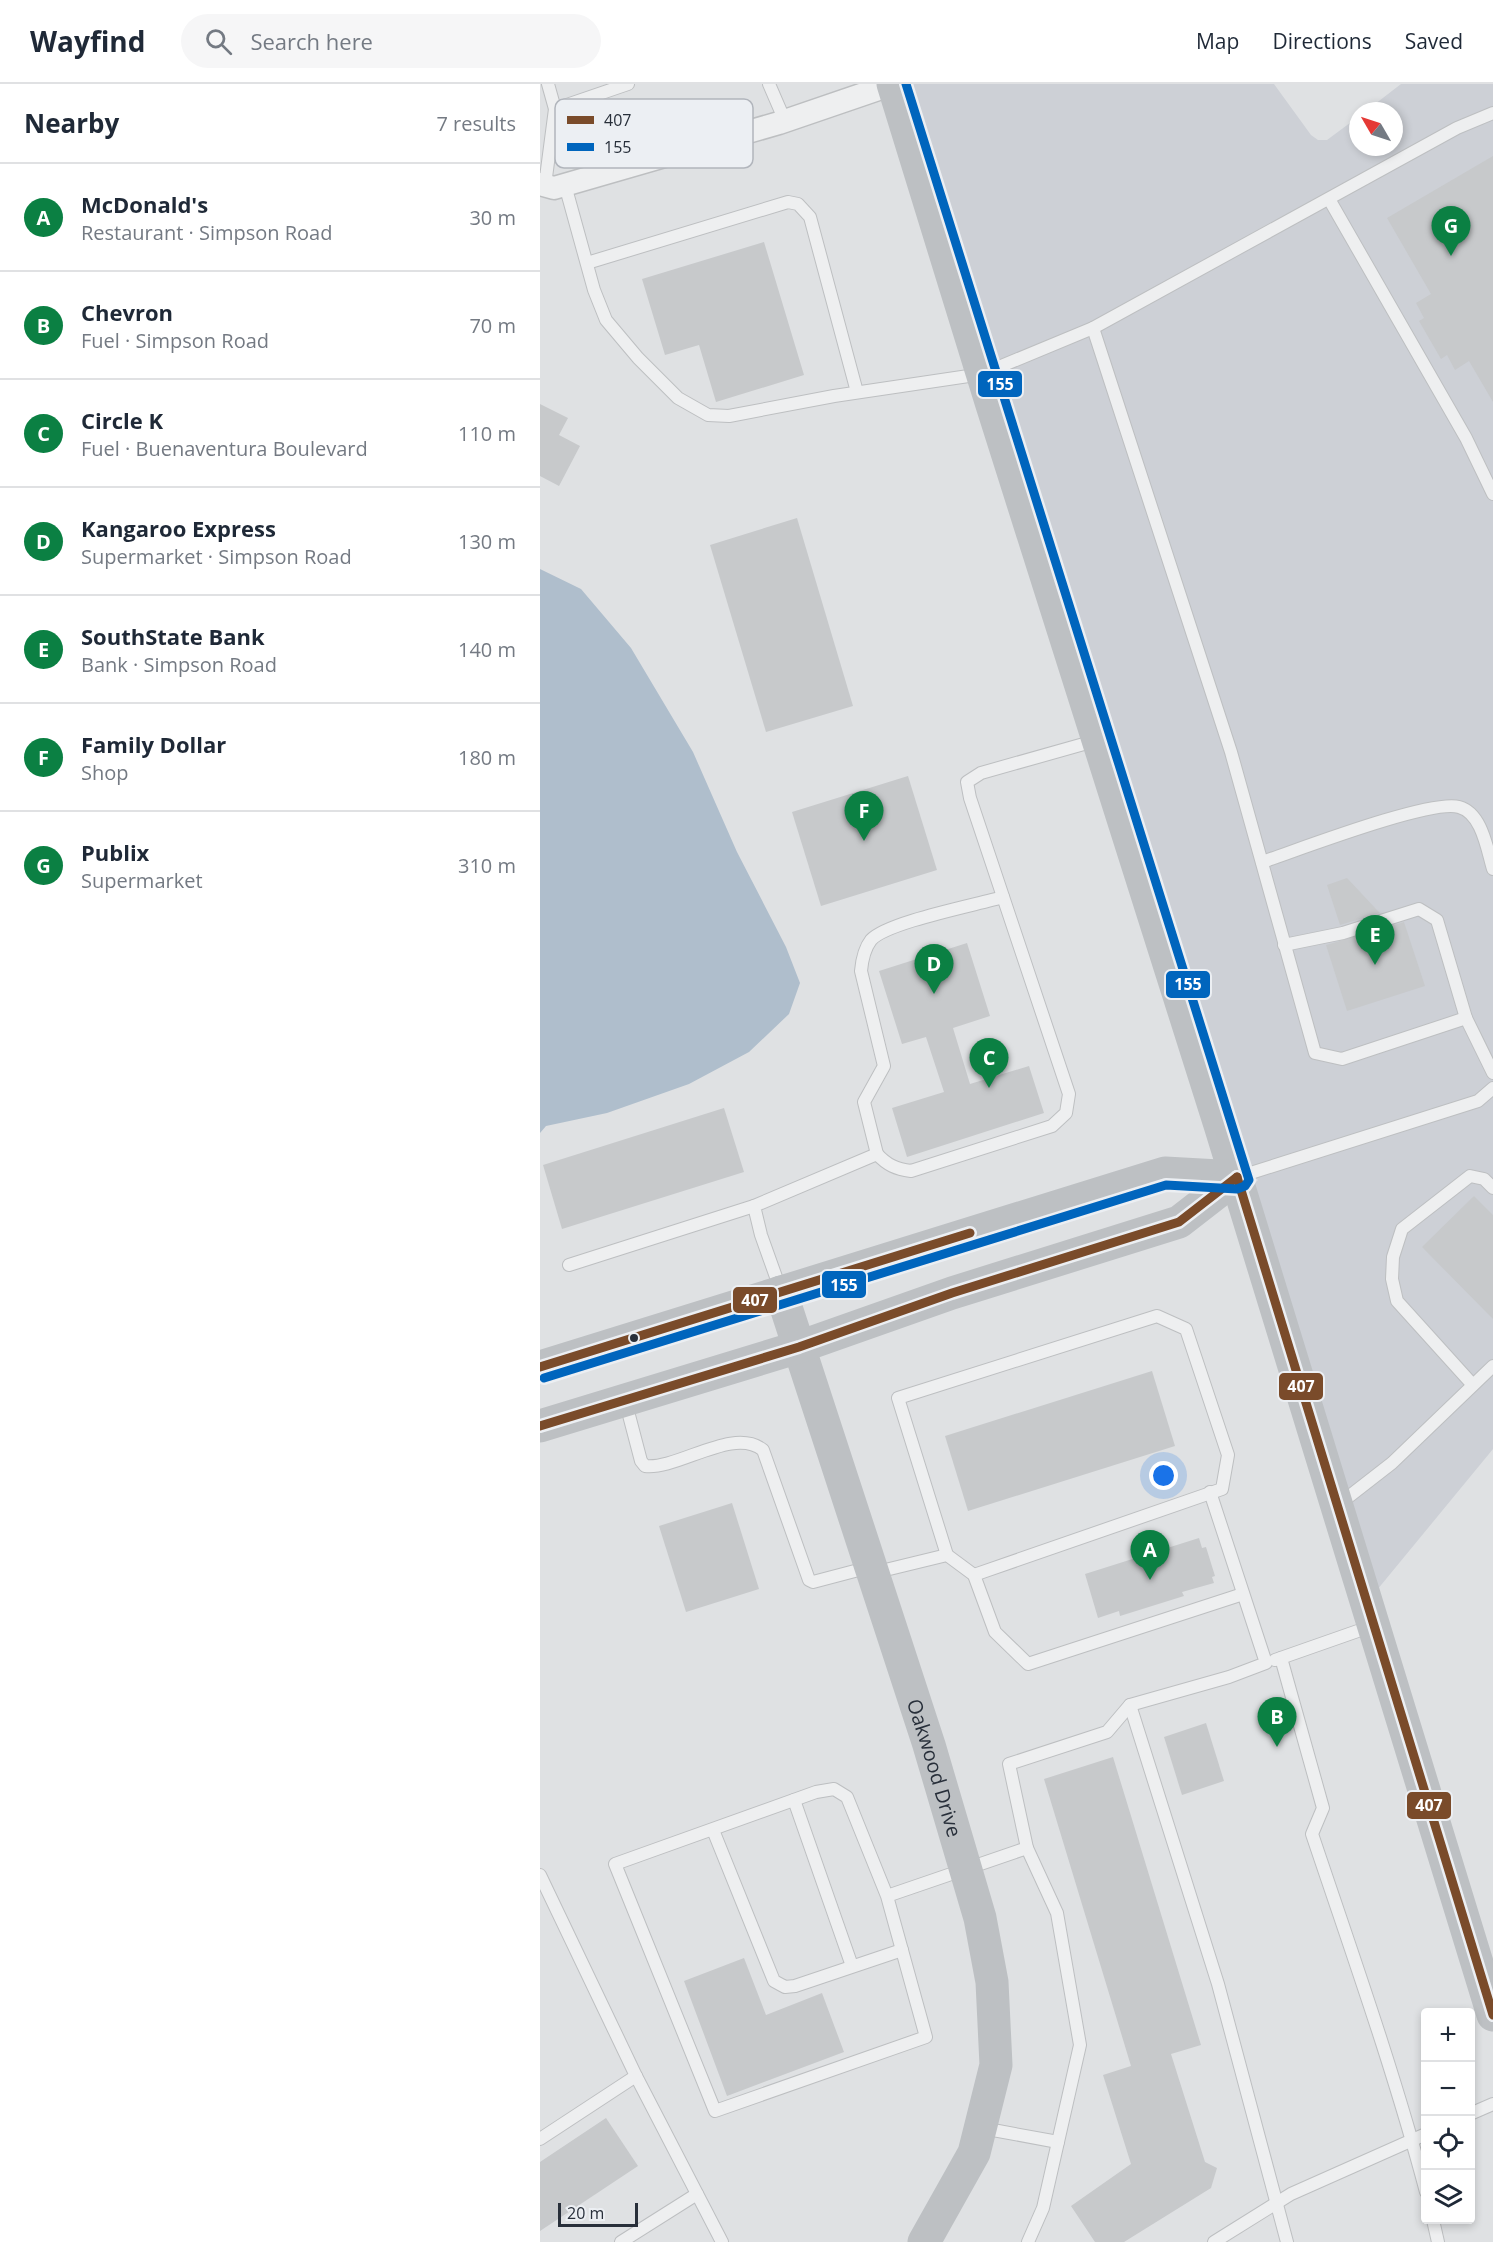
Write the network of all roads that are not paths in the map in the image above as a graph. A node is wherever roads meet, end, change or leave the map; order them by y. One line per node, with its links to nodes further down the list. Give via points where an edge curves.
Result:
1 (548, 84): 6 (lane)
2 (628, 84): 5 (lane)
3 (769, 84): 8 (lane)
4 (893, 84): 8 (street); 15 (main road)
5 (584, 99)
6 (555, 109): 11 (lane)
7 (1493, 113): 12 (lane, via 1457,128)
8 (785, 121): 9 (street)
9 (753, 130)
10 (612, 168): 11 (street)
11 (550, 185): 13 (lane)
12 (1329, 199): 14 (lane); 17 (lane, via 1466,438)
13 (587, 263): 16 (lane, via 606,320 678,398 708,415 729,416); 16 (lane, via 788,202 798,204 810,217)
14 (1093, 328): 15 (lane); 19 (lane, via 1231,752)
15 (982, 374): 16 (lane); 18 (main road)
16 (857, 392)
17 (1493, 494)
18 (1098, 740): 21 (lane, via 981,773 967,782); 27 (main road)
19 (1262, 862): 20 (lane, via 1426,808 1460,807 1477,821); 22 (lane)
20 (1493, 868)
21 (1003, 897): 26 (lane, via 892,927 872,939 863,956 861,971 884,1066 864,1102); 26 (lane, via 1070,1094 1066,1113 1052,1126 911,1171 897,1169)
22 (1284, 945): 23 (lane, via 1343,933 1419,909 1437,920); 23 (lane, via 1315,1053 1342,1059)
23 (1466, 1018): 24 (lane)
24 (1493, 1073)
25 (1493, 1088): 27 (lane, via 1478,1101)
26 (877, 1154): 29 (lane)
27 (1237, 1177): 31 (main road, via 1164,1173); 32 (main road, via 1179,1222 952,1293); 39 (main road)
28 (1493, 1188): 35 (lane, via 1484,1179 1470,1176 1402,1229 1392,1257 1397,1301)
29 (754, 1206): 30 (lane); 31 (lane)
30 (569, 1264)
31 (781, 1292): 32 (main road, Oakwood Drive); 34 (main road)
32 (799, 1347): 36 (main road); 41 (main road, Oakwood Drive)
33 (1493, 1366): 35 (lane)
34 (540, 1367)
35 (1472, 1384): 39 (lane, via 1392,1463)
36 (625, 1400): 37 (main road); 41 (lane, via 645,1466 738,1443 763,1450 809,1580)
37 (540, 1426)
38 (1210, 1492): 40 (lane, via 1222,1489 1228,1455 1186,1329 1157,1316 898,1398); 42 (lane); 43 (lane)
39 (1337, 1506): 44 (main road)
40 (947, 1555): 41 (lane); 42 (lane)
41 (872, 1570): 51 (main road, Oakwood Drive)
42 (974, 1575): 43 (lane, via 995,1632 1028,1664)
43 (1243, 1594): 46 (lane)
44 (1373, 1625): 45 (lane); 56 (main road)
45 (1281, 1658): 46 (lane); 63 (lane, via 1323,1808 1312,1834)
46 (1266, 1664): 47 (lane)
47 (1130, 1705): 50 (lane, via 1107,1732 1009,1764); 67 (lane, via 1218,1984)
48 (794, 1800): 49 (lane); 53 (lane, via 834,1789 846,1797); 55 (lane)
49 (713, 1830): 54 (lane, via 615,1864 715,2111 926,2037); 55 (lane, via 774,1980 785,1987 795,1986)
50 (1027, 1848): 51 (lane); 64 (lane, via 1057,1913 1080,2045)
51 (966, 1869): 53 (lane); 60 (main road, Oakwood Drive, via 992,1982 996,2065)
52 (540, 1877): 57 (lane)
53 (887, 1896): 54 (lane)
54 (902, 1950): 55 (lane)
55 (852, 1966)
56 (1493, 2015)
57 (636, 2076): 62 (lane); 66 (lane)
58 (1493, 2104): 59 (lane)
59 (1475, 2112)
60 (981, 2127): 64 (lane); 71 (main road, Oakwood Drive, via 974,2153)
61 (1421, 2136): 63 (lane)
62 (540, 2139)
63 (1412, 2140): 65 (lane); 67 (lane)
64 (1058, 2142): 72 (lane, via 1043,2208)
65 (1421, 2176)
66 (697, 2194): 69 (lane); 70 (lane)
67 (1277, 2202): 73 (lane); 74 (lane)
68 (1434, 2224): 75 (lane)
69 (621, 2242)
70 (722, 2242)
71 (924, 2242)
72 (1028, 2242)
73 (1214, 2242)
74 (1287, 2242)
75 (1438, 2242)

